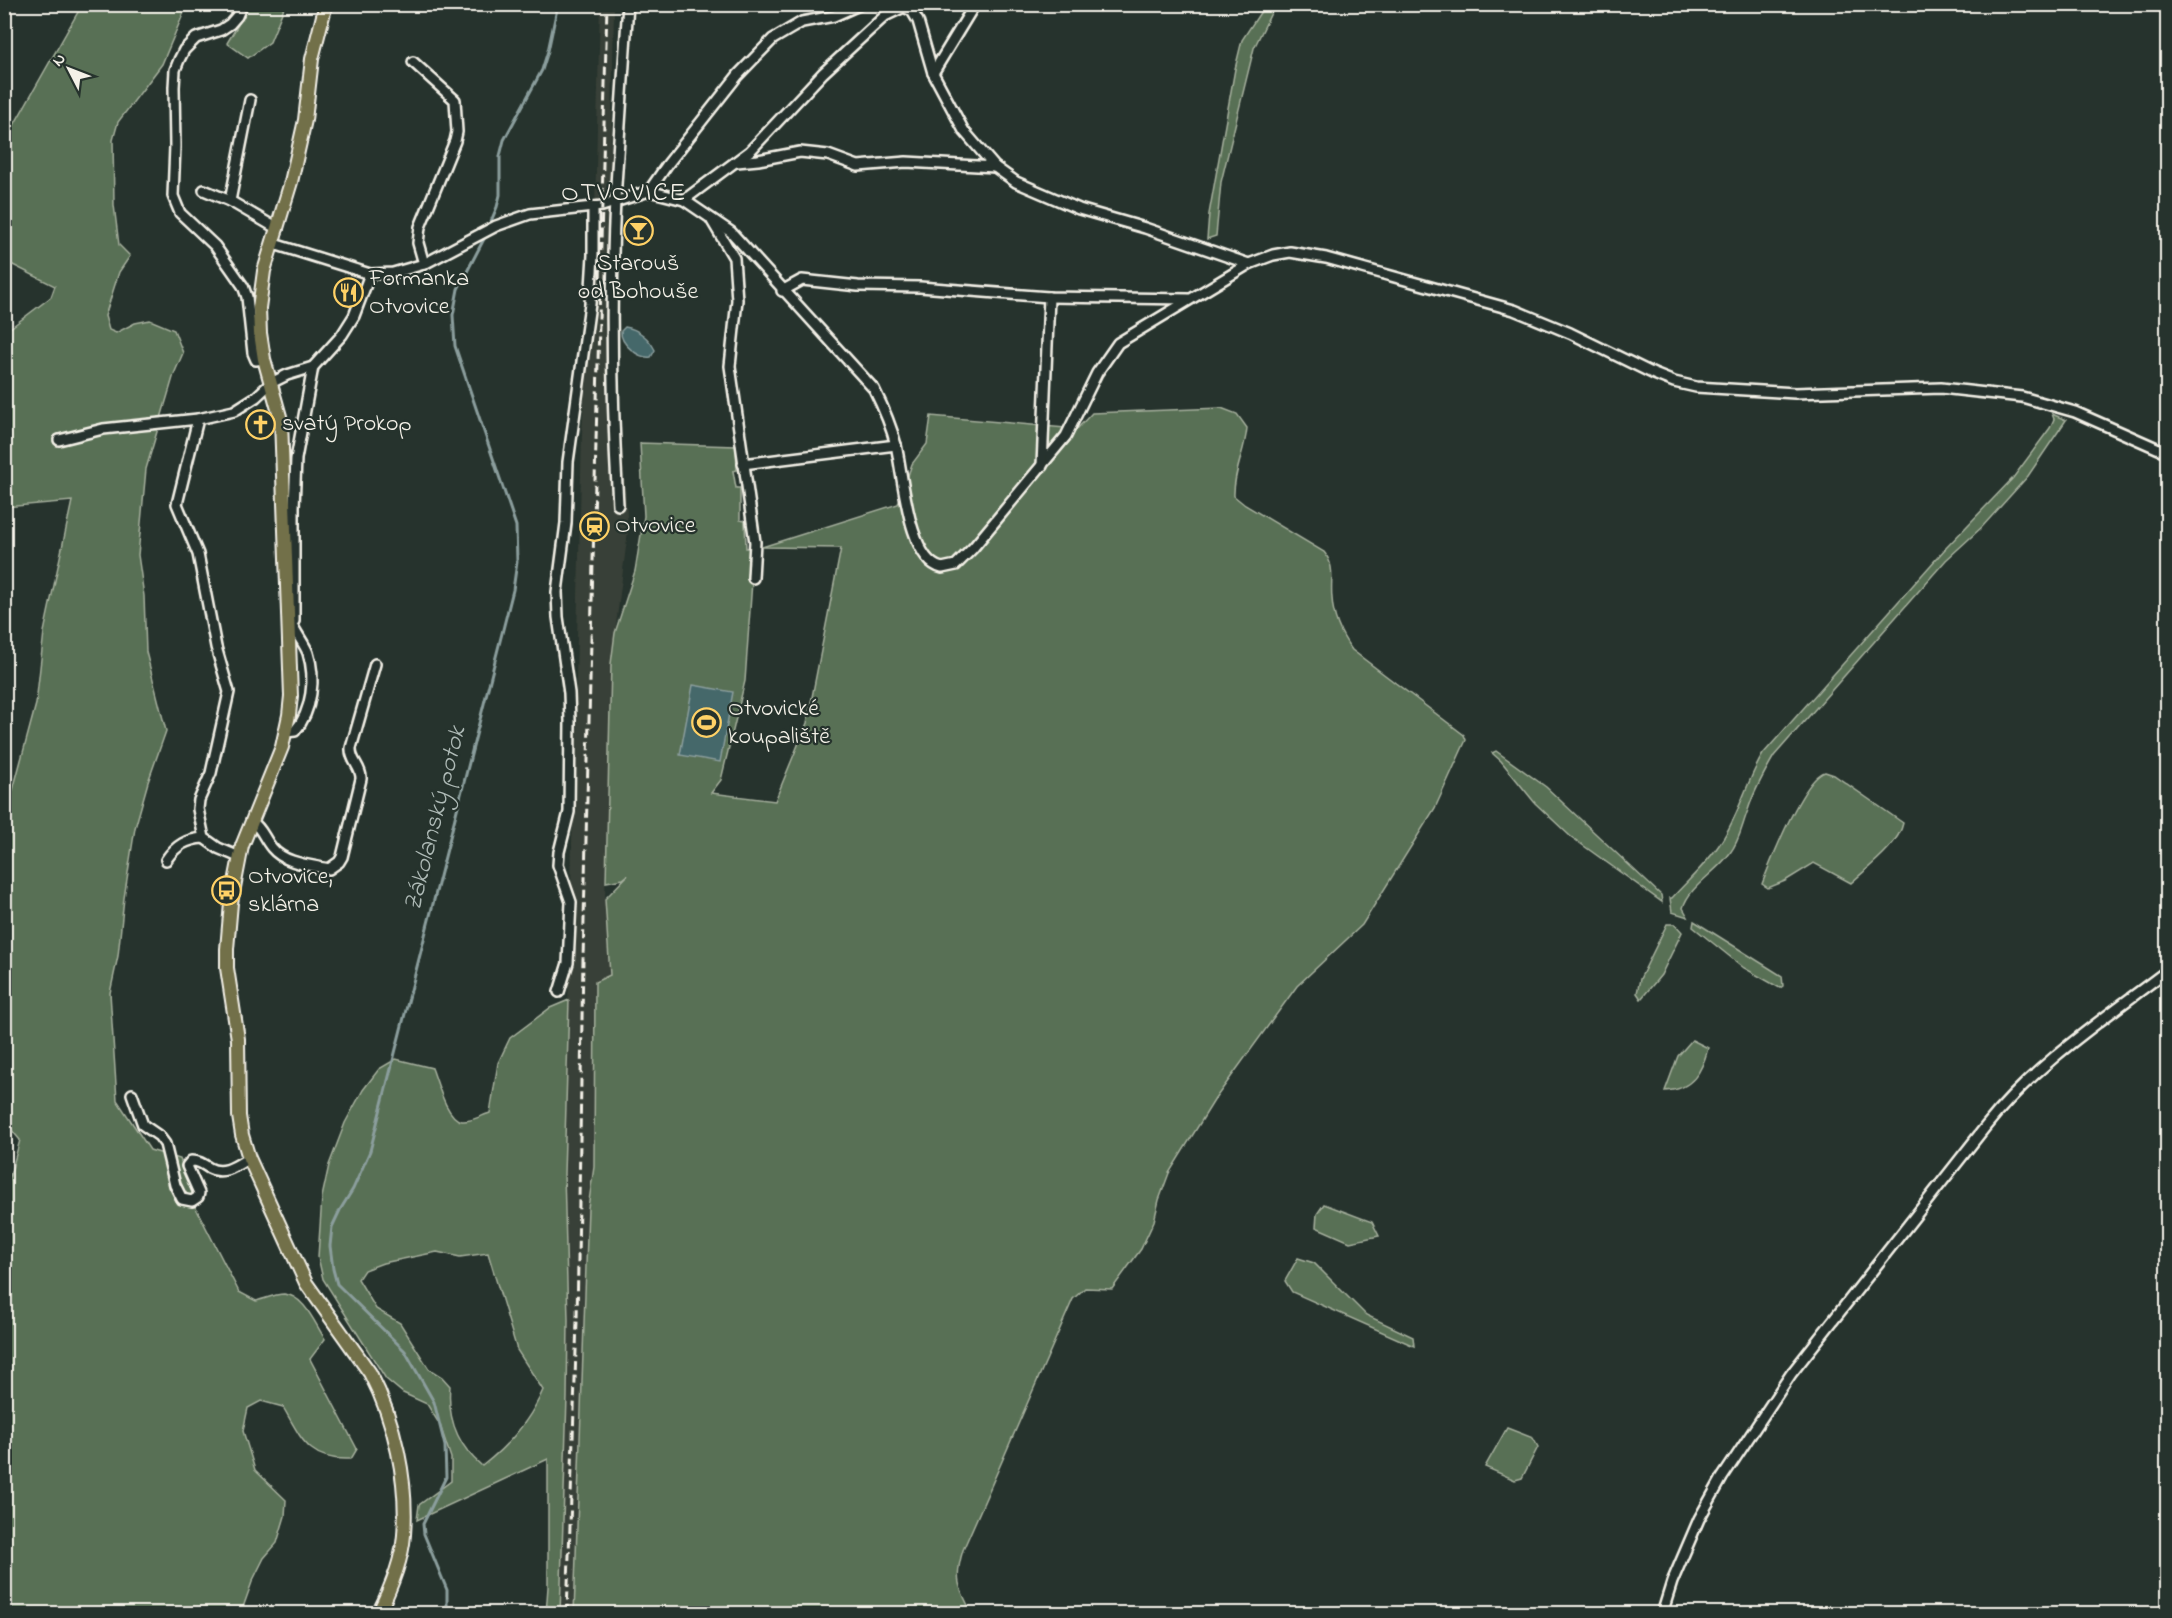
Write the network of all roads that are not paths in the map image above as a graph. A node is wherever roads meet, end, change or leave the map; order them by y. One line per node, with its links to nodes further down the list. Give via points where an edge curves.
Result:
1 (242, 4): 26 (street, via 230,24 190,43 175,70 173,196 180,213 215,246 243,285 253,353 256,360)
2 (326, 4): 18 (main road, via 312,59 305,120)
3 (628, 4): 15 (street)
4 (861, 4): 12 (street, via 834,16 802,22 773,39 738,75)
5 (975, 4): 7 (street)
6 (413, 62): 20 (street, via 455,100 455,141 420,226 418,243)
7 (933, 73): 9 (street, via 918,21 904,7 885,16 823,73); 10 (street, via 964,131)
8 (250, 100): 14 (street)
9 (736, 162): 10 (street, via 800,152 828,155 858,166 906,162); 13 (street)
10 (995, 167): 21 (street, via 1016,182 1079,209)
11 (204, 190): 14 (street)
12 (649, 191): 13 (street); 15 (street)
13 (684, 200): 17 (street)
14 (230, 201): 18 (street)
15 (615, 202): 16 (street); 35 (street, via 612,353)
16 (593, 207): 20 (street, via 530,214 496,226); 45 (street, via 590,304 568,462 566,523 556,592 570,721 569,812 558,865 572,902 568,963)
17 (711, 219): 23 (street, via 731,232); 33 (street, via 734,258 737,300 730,366)
18 (278, 229): 19 (main road)
19 (273, 244): 22 (street); 26 (main road, via 260,295)
20 (424, 264): 22 (street, via 393,273)
21 (1249, 264): 25 (street); 32 (street, via 1290,252 1359,267 1514,310 1654,374 1696,387 1795,393 1941,388 2022,397 2075,412)
22 (370, 274): 27 (street, via 354,316)
23 (782, 291): 24 (street, via 802,280); 31 (street, via 874,389)
24 (1049, 297): 25 (street); 34 (street)
25 (1190, 300): 34 (street, via 1118,344 1097,374 1066,436)
26 (264, 359): 28 (main road)
27 (312, 367): 28 (street); 37 (street, via 296,459)
28 (271, 383): 29 (street, via 234,411); 37 (main road, via 281,420)
29 (198, 419): 30 (street, via 103,429); 41 (street, via 177,504 198,554 229,692 211,773 199,800)
30 (59, 440)
31 (896, 445): 33 (street); 34 (street, via 917,542 927,561 942,568 956,565 974,548)
32 (2168, 453)
33 (743, 464): 36 (street, via 755,542)
34 (1042, 466)
35 (618, 505)
36 (753, 578)
37 (290, 630): 39 (main road, via 291,696); 39 (street, via 307,652 311,693 302,723 295,731)
38 (375, 664): 40 (street, via 351,748 350,755 362,779 339,862 329,869 284,857 274,851)
39 (286, 732): 40 (main road)
40 (252, 822): 42 (main road)
41 (204, 838): 42 (street); 43 (street, via 182,843)
42 (239, 857): 47 (main road, via 231,903 227,968 238,1039 239,1116)
43 (166, 860)
44 (2168, 970): 49 (street, via 2051,1060 2004,1103 1791,1374 1699,1519)
45 (558, 992)
46 (132, 1094): 47 (street, via 143,1125 165,1144 182,1199 192,1201 199,1193 188,1171 191,1161 224,1171)
47 (249, 1158): 48 (main road, via 306,1283 370,1373 387,1412 402,1478 404,1535 394,1579)
48 (378, 1614)
49 (1662, 1614)

